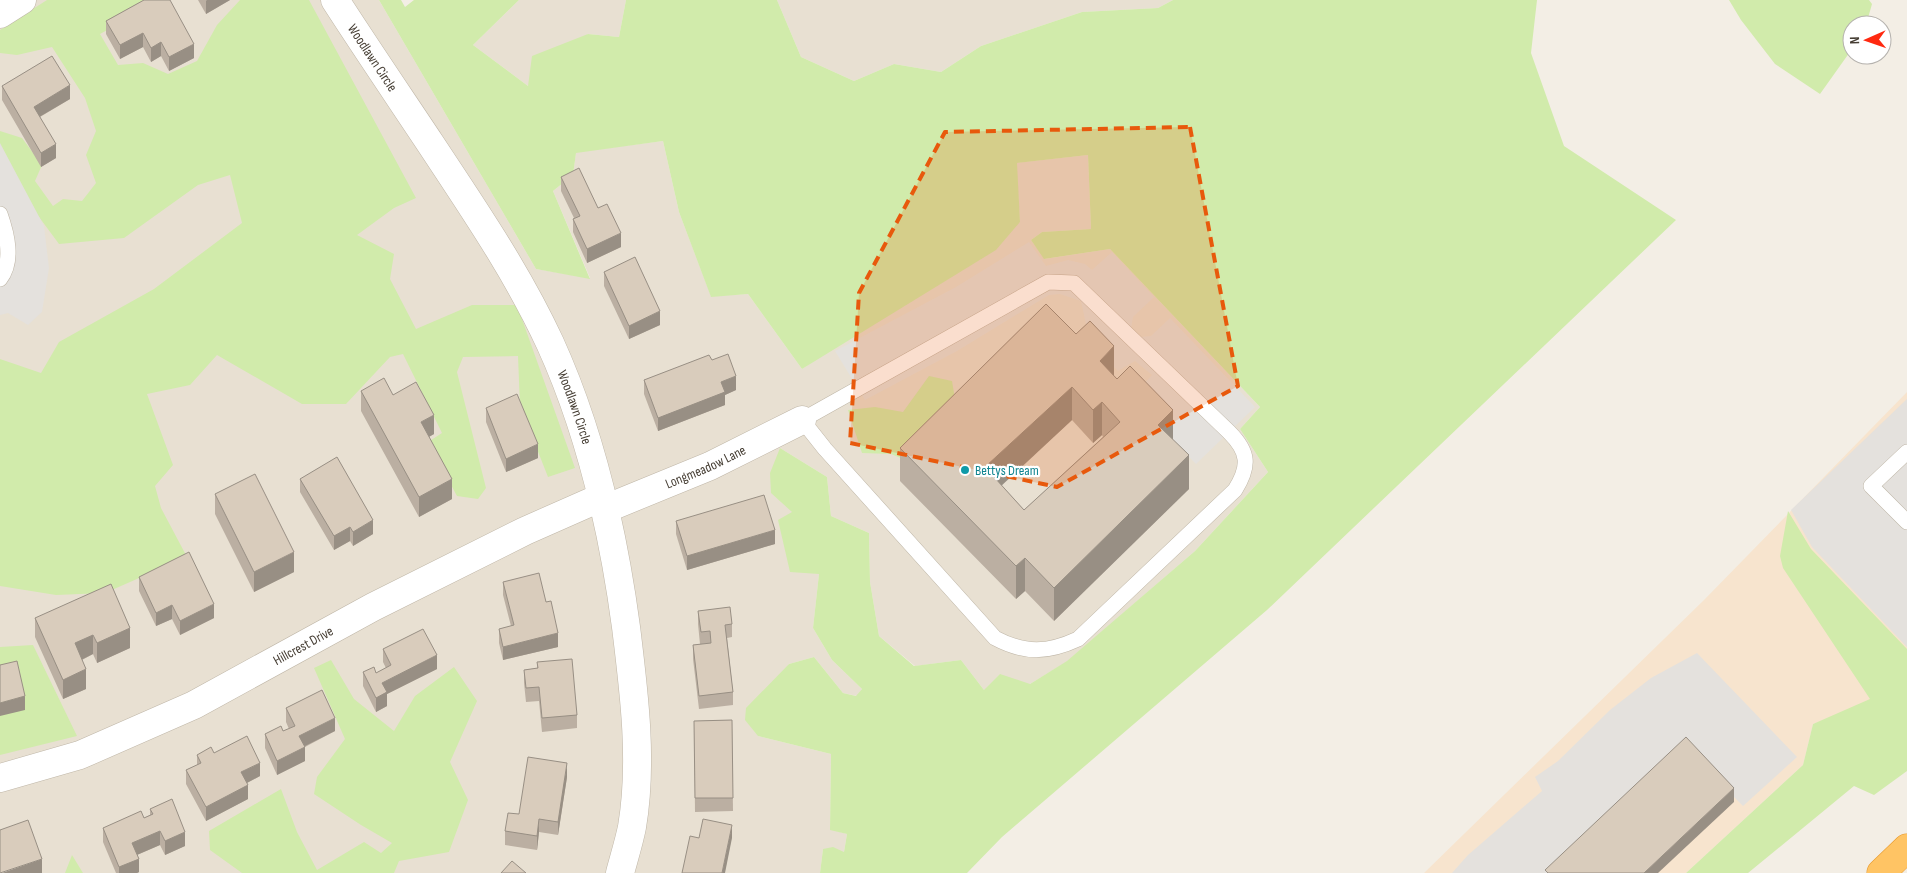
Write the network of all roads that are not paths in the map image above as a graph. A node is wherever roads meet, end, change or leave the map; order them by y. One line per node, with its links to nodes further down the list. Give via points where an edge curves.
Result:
1 (22, 0): 3 (street)
2 (335, 0): 8 (street, Woodlawn Circle, via 470,203 525,293 573,401)
3 (0, 14)
4 (0, 214): 5 (lane, via 7,233 8,257)
5 (0, 279)
6 (802, 420): 6 (lane, via 1048,282 1074,283 1239,442 1246,456 1243,476 1235,490 1078,639 1062,647 1026,650 995,638); 8 (street, Longmeadow Lane, via 710,466)
7 (1907, 452): 9 (lane, via 1871,486)
8 (604, 503): 10 (street, Hillcrest Drive, via 525,531 373,607 194,705 80,755); 12 (street, Woodlawn Circle, via 619,574 635,721 637,775 632,827)
9 (1907, 522)
10 (0, 778)
11 (1907, 848): 13 (highway)
12 (620, 873)
13 (1881, 873)

